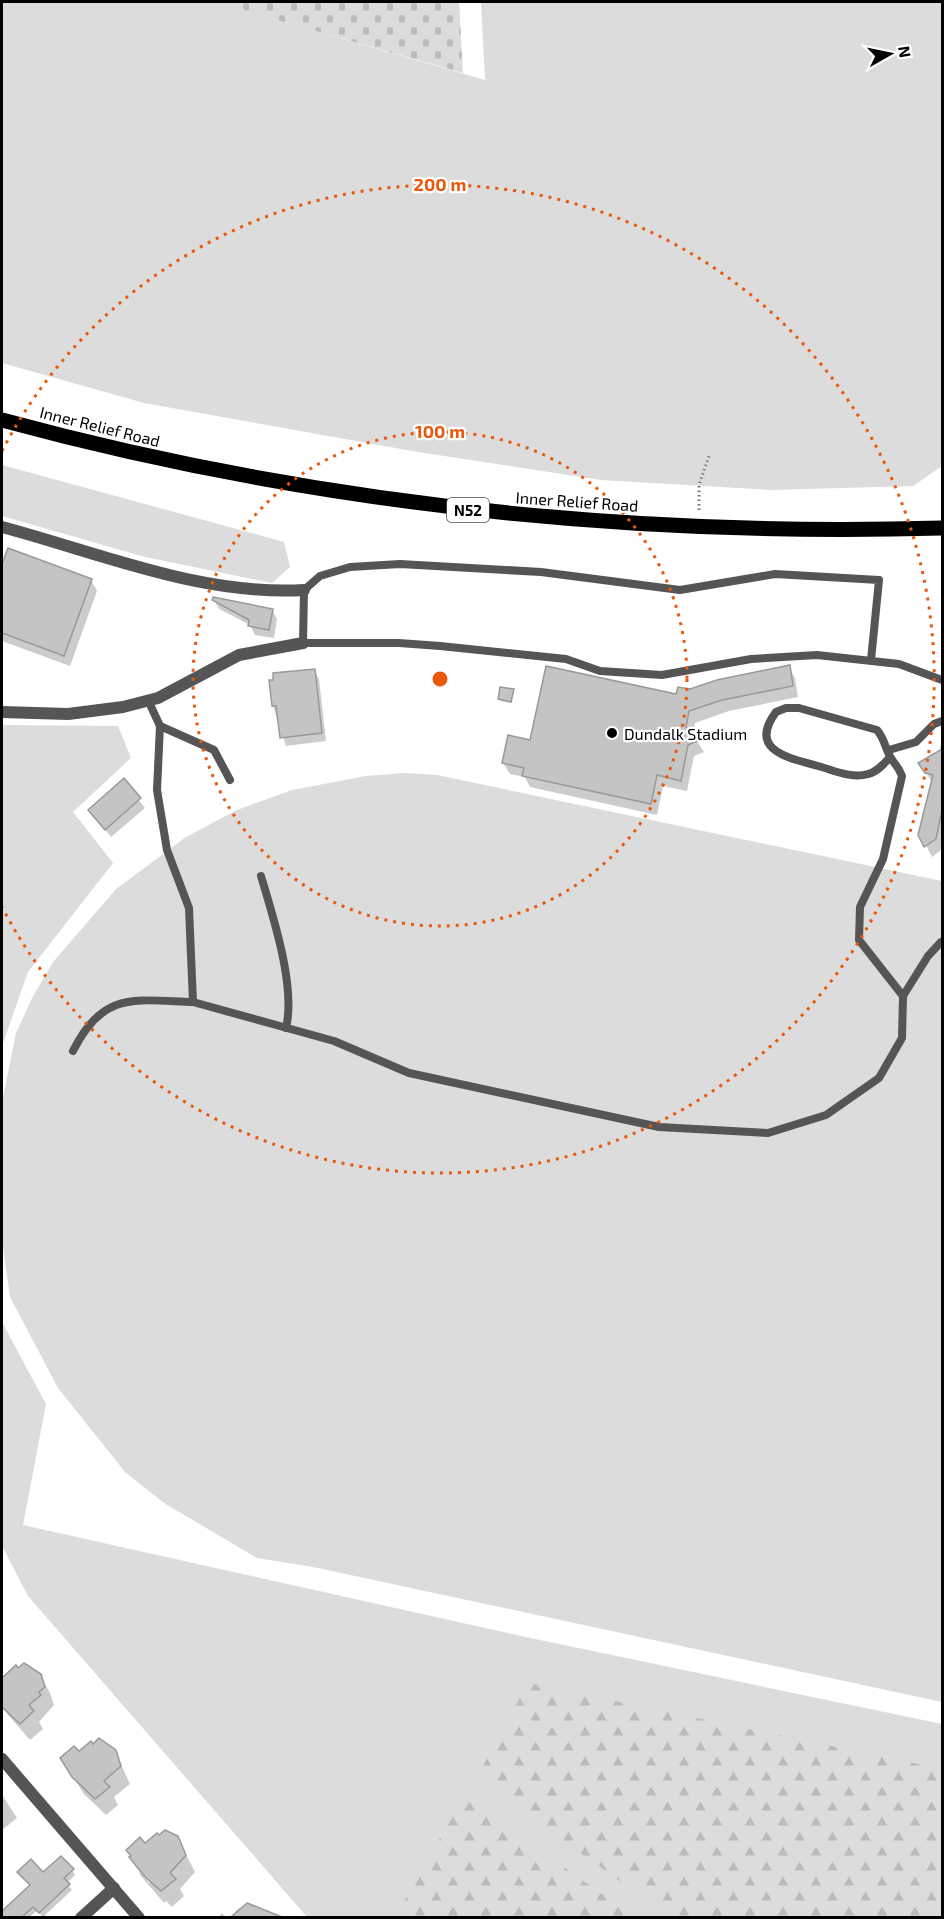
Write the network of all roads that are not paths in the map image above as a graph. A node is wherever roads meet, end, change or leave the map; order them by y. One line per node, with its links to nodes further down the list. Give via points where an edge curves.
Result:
1 (2, 420): 3 (main road, Inner Relief Road / N52, via 174,462 363,496 486,512 698,527)
2 (2, 527): 4 (street, via 151,572 267,592)
3 (942, 528)
4 (304, 590): 5 (lane); 6 (lane, via 320,576 350,567 400,564 541,572 680,590 775,574 879,580)
5 (303, 643): 6 (lane, via 430,645 566,659 600,671 662,675 751,659 817,655); 8 (street, via 239,655)
6 (871, 660): 7 (lane, via 899,664)
7 (942, 680)
8 (148, 700): 9 (street, via 68,714); 11 (lane)
9 (2, 712)
10 (942, 721): 12 (lane, via 910,745)
11 (160, 726): 13 (lane, via 214,750); 17 (lane, via 157,790 167,850 189,908)
12 (889, 753): 12 (lane, via 877,730 799,708 776,712 767,732 770,746 784,756 855,776 875,771); 16 (lane, via 902,776 883,859 860,907 859,940)
13 (230, 780)
14 (261, 876): 18 (lane, via 280,939 289,1014)
15 (941, 942): 16 (lane)
16 (903, 996): 18 (lane, via 902,1038 879,1078 826,1115 768,1133 647,1125 409,1072 334,1041)
17 (193, 1002): 18 (lane); 19 (lane, via 134,1000 107,1007 84,1028)
18 (286, 1028)
19 (73, 1051)
20 (2, 1759): 21 (street)
21 (114, 1888): 22 (street); 23 (street)
22 (81, 1917)
23 (139, 1917)

